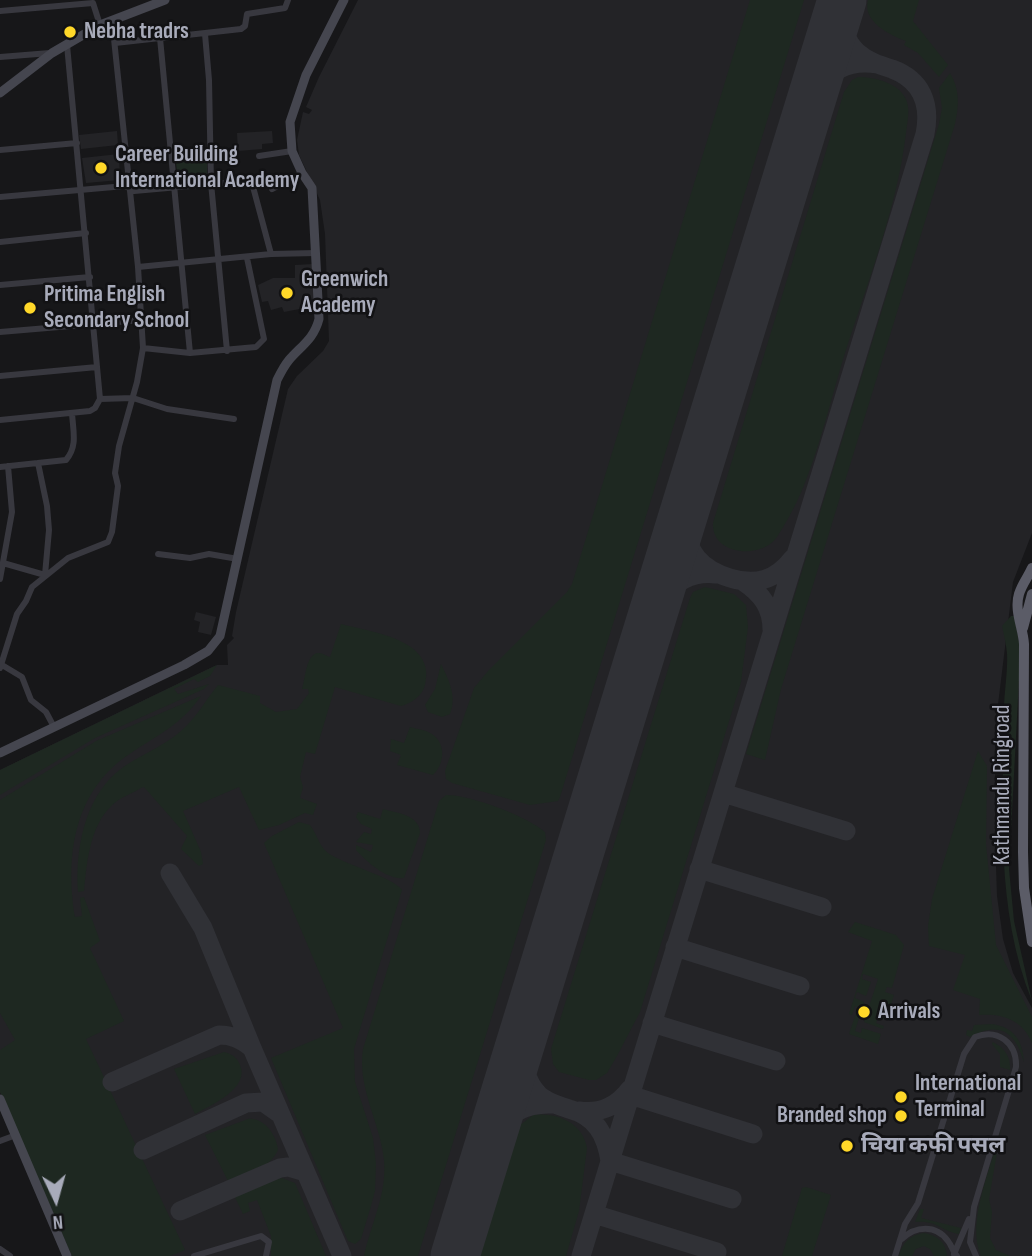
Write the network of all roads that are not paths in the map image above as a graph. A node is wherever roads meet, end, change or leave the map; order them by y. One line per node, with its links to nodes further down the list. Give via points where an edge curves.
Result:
1 (165, 0): 6 (main road)
2 (288, 0): 8 (street, via 285,8 247,13 241,29)
3 (344, 0): 17 (main road, via 295,106 290,122)
4 (62, 3): 5 (street); 7 (street, via 93,3)
5 (0, 11)
6 (112, 20): 7 (main road); 10 (street)
7 (100, 25): 11 (main road)
8 (205, 34): 9 (street); 20 (street)
9 (160, 38): 10 (street); 22 (street)
10 (115, 43): 21 (street)
11 (67, 45): 12 (main road); 15 (street)
12 (52, 53): 13 (street); 14 (main road)
13 (0, 57)
14 (0, 93)
15 (77, 143): 16 (street); 23 (street)
16 (0, 150)
17 (292, 151): 18 (street); 19 (main road)
18 (259, 156)
19 (302, 173): 24 (street); 28 (main road, via 312,188)
20 (211, 183): 22 (street); 29 (street, via 252,183); 31 (street)
21 (130, 187): 22 (street, via 134,191); 23 (street); 33 (street)
22 (173, 188): 32 (street)
23 (81, 189): 25 (street); 26 (street)
24 (272, 189)
25 (0, 197)
26 (86, 233): 27 (street); 34 (street)
27 (0, 242)
28 (316, 253): 29 (street); 53 (main road, via 316,331 276,380)
29 (271, 254): 30 (street)
30 (247, 258): 31 (street); 40 (street, via 264,339 257,347)
31 (217, 259): 32 (street); 40 (street)
32 (181, 262): 33 (street); 41 (street)
33 (138, 267): 36 (street)
34 (90, 277): 35 (street); 37 (street)
35 (0, 285)
36 (142, 320): 37 (street); 39 (street)
37 (94, 324): 38 (street); 42 (street)
38 (0, 332)
39 (143, 348): 41 (street); 44 (street)
40 (227, 351): 41 (street)
41 (190, 353)
42 (97, 367): 43 (street); 45 (street)
43 (0, 376)
44 (133, 398): 45 (street); 47 (street, via 167,409); 56 (street, via 119,446 118,486 108,542 68,558)
45 (100, 399): 46 (street, via 95,408)
46 (72, 413): 48 (street); 49 (street, via 73,453 66,460)
47 (234, 419)
48 (0, 421)
49 (38, 463): 51 (street); 56 (street, via 49,530)
50 (0, 467): 51 (street)
51 (8, 467): 54 (street, via 12,512)
52 (158, 554): 53 (street)
53 (238, 559): 66 (main road, via 220,636 208,651)
54 (3, 564): 56 (street); 57 (street)
55 (1032, 574): 58 (highway, Kathmandu Ringroad)
56 (46, 575): 63 (street, via 32,587)
57 (0, 579)
58 (1018, 595): 59 (main road); 60 (highway, Kathmandu Ringroad)
59 (1032, 596): 61 (highway, Kathmandu Ringroad)
60 (1017, 608): 61 (main road); 62 (highway, Kathmandu Ringroad)
61 (1031, 609): 62 (highway, Kathmandu Ringroad)
62 (1023, 628): 65 (highway, Kathmandu Ringroad)
63 (2, 654): 64 (street)
64 (1, 667): 66 (street, via 22,677 31,700 46,712)
65 (1028, 723): 67 (highway, Kathmandu Ringroad)
66 (54, 727): 68 (main road)
67 (1028, 740): 69 (highway, Kathmandu Ringroad, via 1024,888)
68 (0, 753)
69 (1032, 942)
70 (0, 1099): 71 (main road)
71 (3, 1116): 72 (main road)
72 (16, 1135): 73 (street); 79 (main road)
73 (0, 1142)
74 (974, 1207): 75 (street, via 1016,1066 1012,1046 990,1034 975,1037 964,1054 918,1203); 77 (street); 83 (street, via 970,1242)
75 (900, 1242): 77 (street, via 913,1231 932,1230 945,1237); 82 (street)
76 (0, 1249): 78 (street)
77 (955, 1255)
78 (10, 1256)
79 (67, 1256)
80 (194, 1256): 81 (street, via 261,1236 269,1242)
81 (266, 1256)
82 (895, 1256)
83 (976, 1256)

